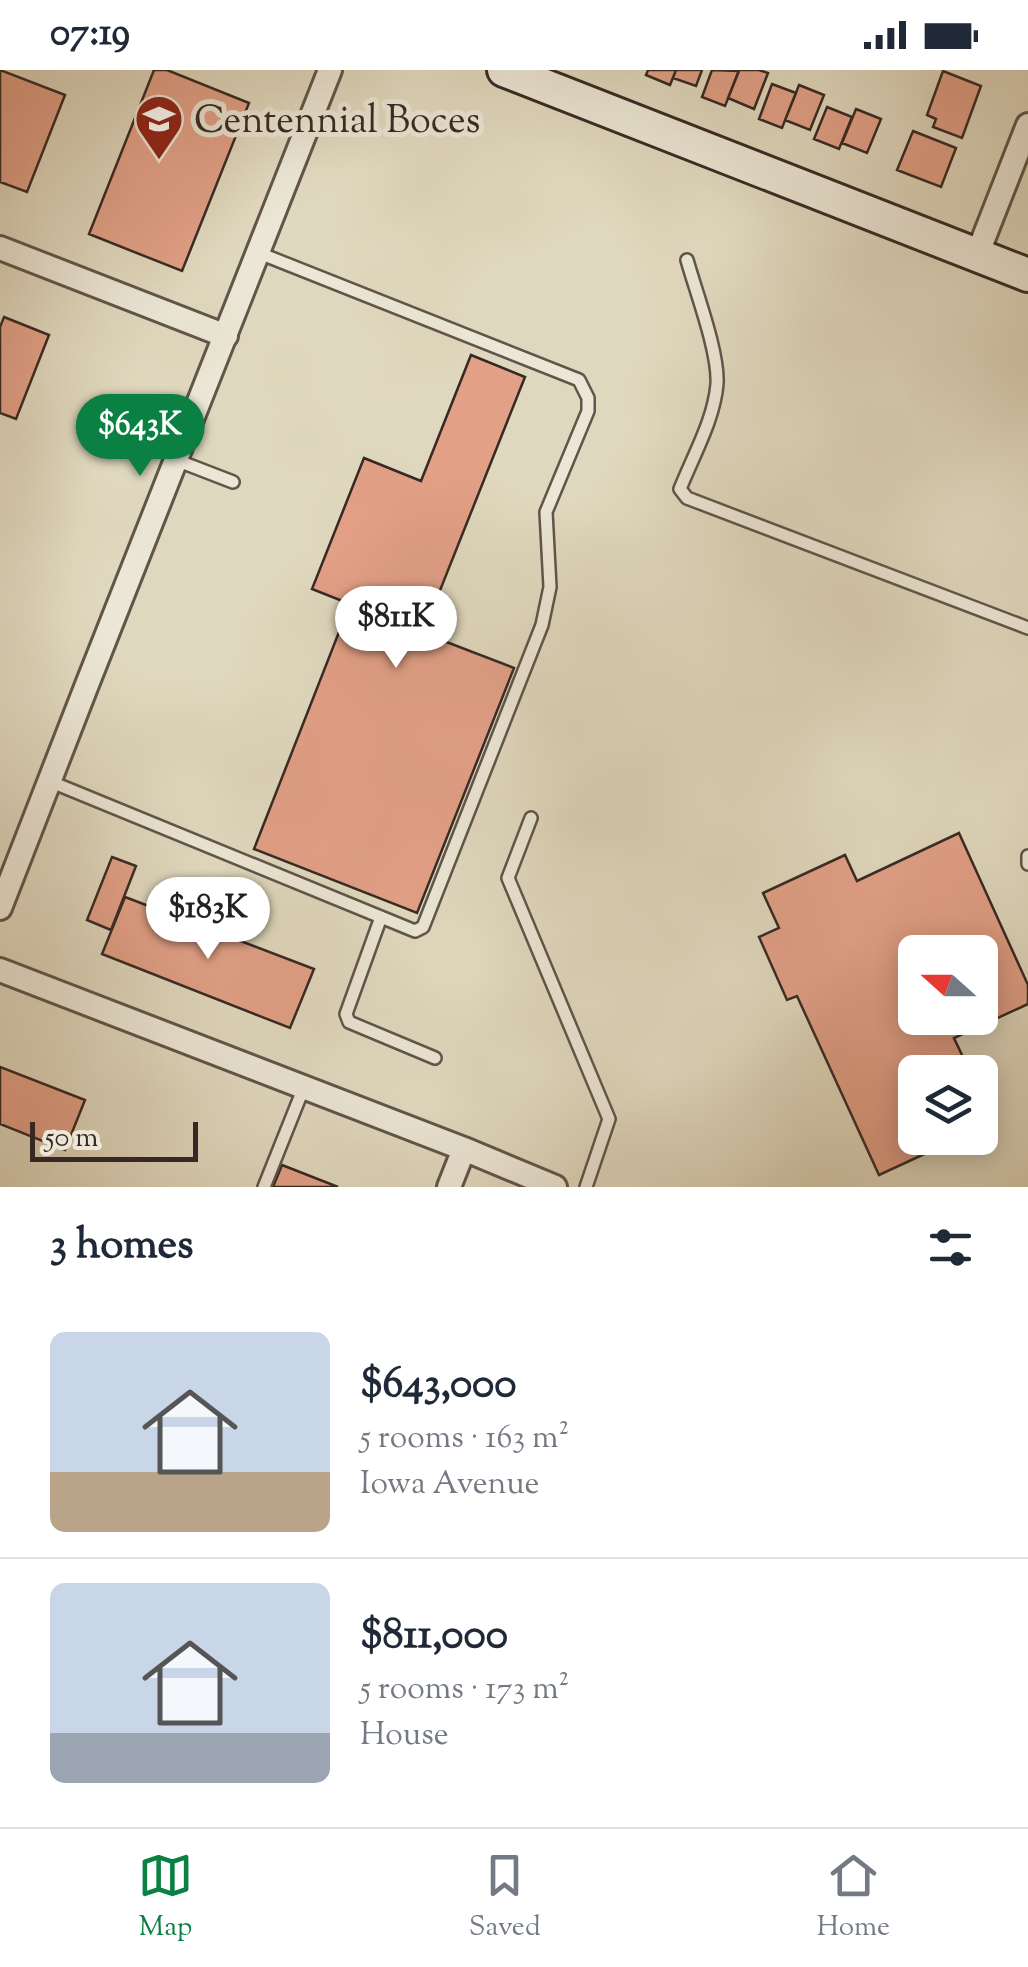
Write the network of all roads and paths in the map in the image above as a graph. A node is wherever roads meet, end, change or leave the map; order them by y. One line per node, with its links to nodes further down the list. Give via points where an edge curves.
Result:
1 (330, 70): 5 (street)
2 (504, 70): 6 (street)
3 (1028, 125): 6 (street)
4 (0, 248): 9 (street)
5 (258, 253): 9 (street); 18 (lane, via 579,380 588,398 546,512 550,587 542,625 423,927 416,931)
6 (978, 254): 8 (street)
7 (687, 260): 12 (lane, via 717,381 680,490 687,498)
8 (1028, 275)
9 (226, 336): 10 (street)
10 (176, 460): 11 (lane); 13 (street)
11 (234, 482)
12 (1028, 628)
13 (49, 781): 17 (street); 18 (lane)
14 (531, 818): 26 (lane, via 508,878 609,1119)
15 (1028, 856): 16 (lane)
16 (1028, 864)
17 (0, 908)
18 (382, 917): 20 (lane, via 346,1014 350,1022)
19 (0, 970): 21 (street)
20 (435, 1058)
21 (304, 1087): 22 (street); 23 (lane)
22 (464, 1149): 24 (street); 25 (street)
23 (264, 1187)
24 (450, 1187)
25 (556, 1187)
26 (586, 1187)

